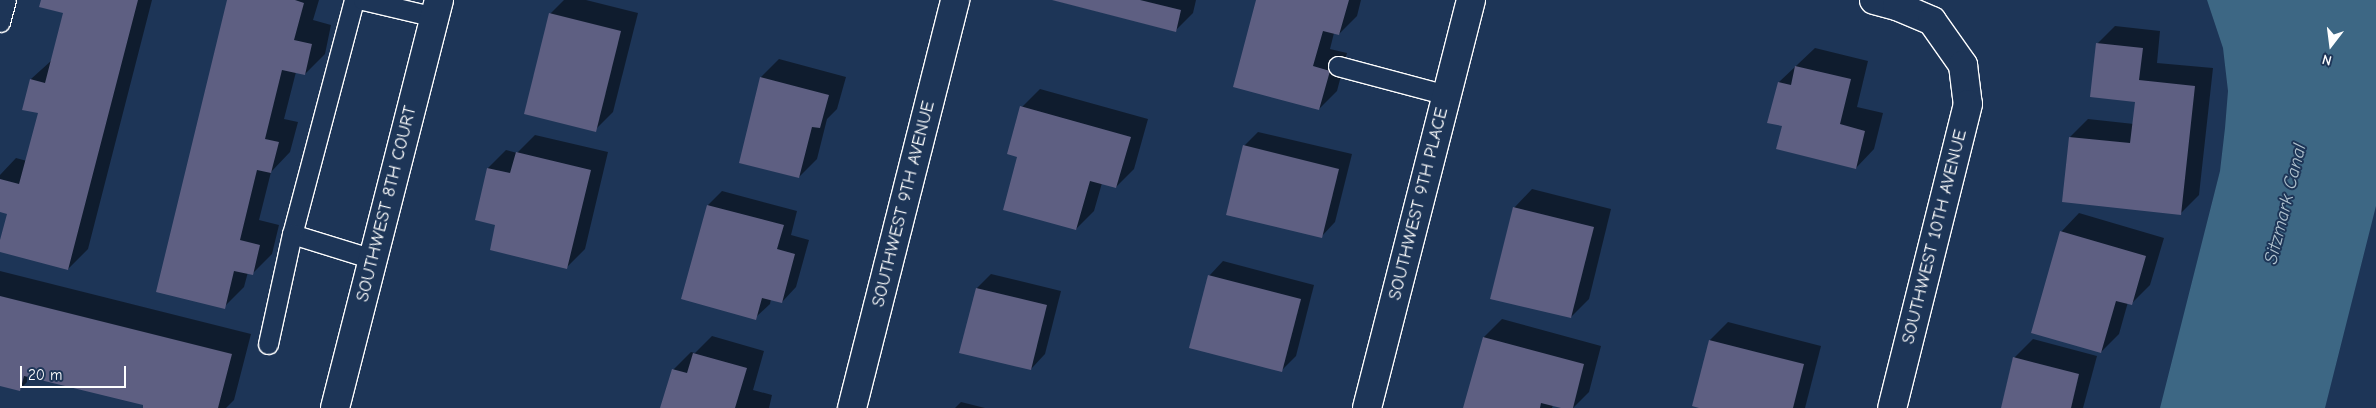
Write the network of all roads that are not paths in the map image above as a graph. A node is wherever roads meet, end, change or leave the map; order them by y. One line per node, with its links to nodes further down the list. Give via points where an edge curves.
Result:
1 (6, 0): 8 (lane)
2 (354, 0): 11 (lane)
3 (363, 0): 7 (lane)
4 (955, 0): 15 (street, SOUTHWEST 9TH AVENUE)
5 (1471, 0): 10 (street, SOUTHWEST 9TH PLACE)
6 (1874, 0): 17 (street, SOUTHWEST 10TH AVENUE, via 1932,21 1963,65 1968,104)
7 (437, 8): 12 (street, SOUTHWEST 8TH COURT)
8 (0, 22)
9 (1338, 66): 10 (lane)
10 (1447, 95): 16 (street, SOUTHWEST 9TH PLACE)
11 (292, 234): 12 (lane); 13 (lane)
12 (373, 258): 14 (street, SOUTHWEST 8TH COURT)
13 (268, 344)
14 (335, 408)
15 (852, 408)
16 (1367, 408)
17 (1892, 408)

